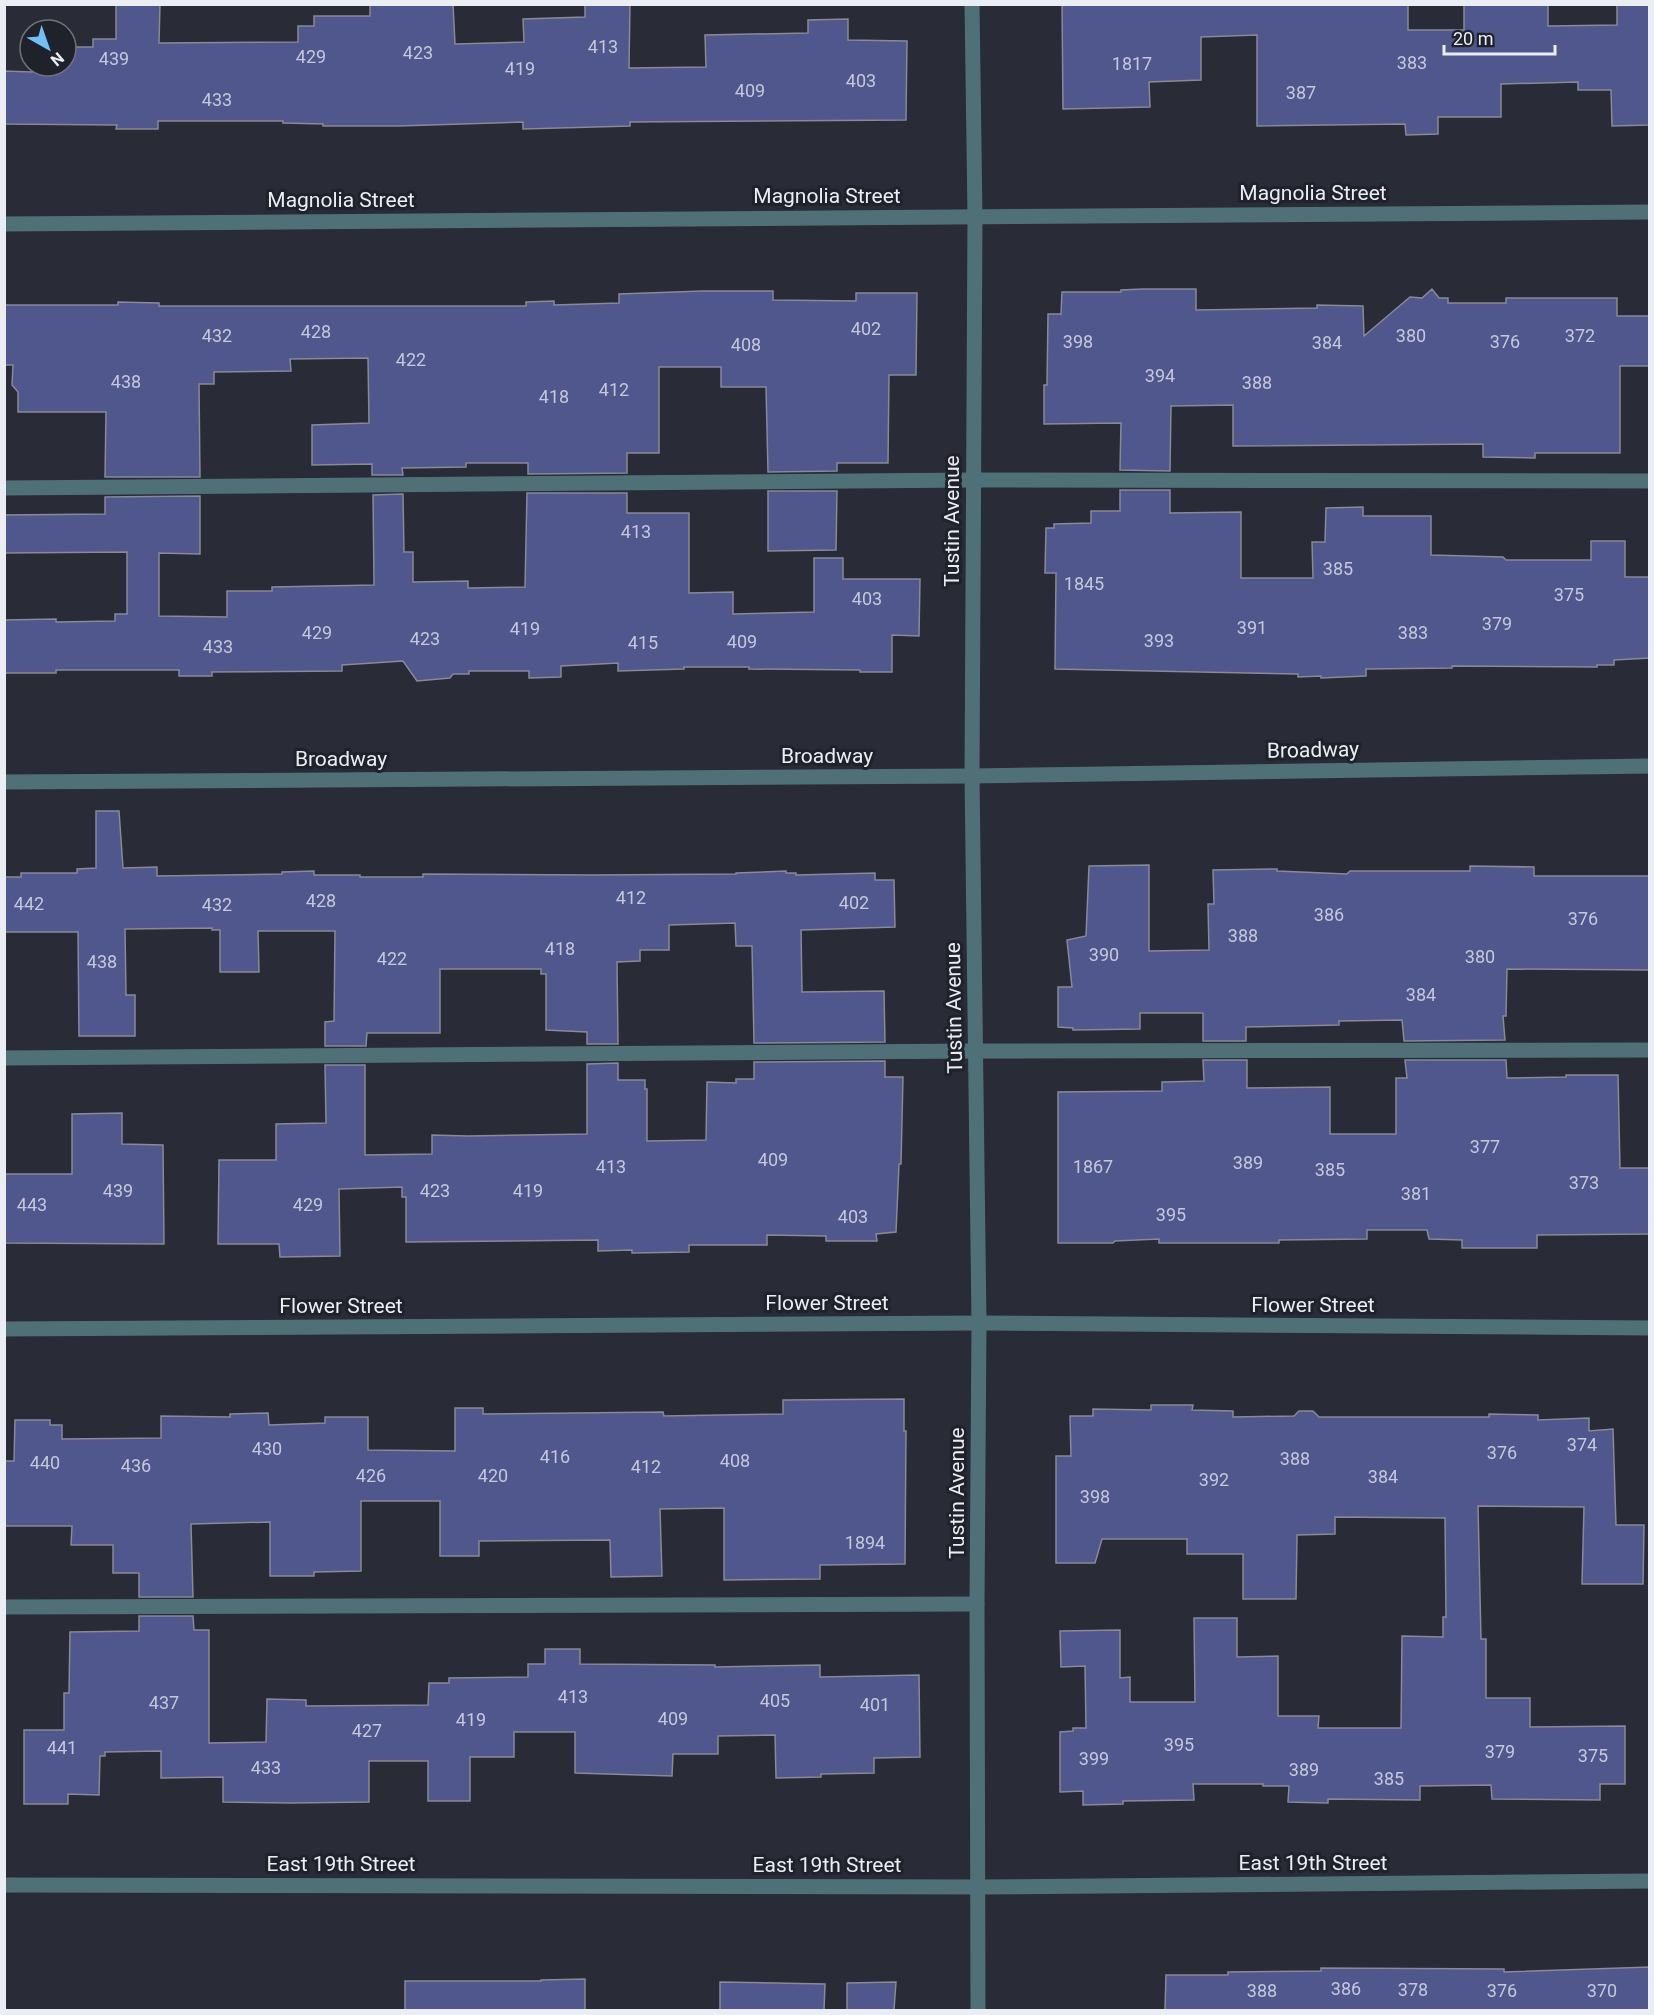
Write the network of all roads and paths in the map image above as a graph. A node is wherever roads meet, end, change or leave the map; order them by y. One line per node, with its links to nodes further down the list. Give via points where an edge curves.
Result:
1 (972, 4): 3 (street, Tustin Avenue)
2 (1650, 212): 3 (street, Magnolia Street)
3 (975, 216): 4 (street, Magnolia Street); 5 (street, Tustin Avenue)
4 (4, 224)
5 (973, 480): 6 (street); 7 (street); 9 (street, Tustin Avenue)
6 (1650, 481)
7 (4, 488)
8 (1650, 766): 9 (street, Broadway)
9 (972, 776): 10 (street, Broadway); 12 (street, Tustin Avenue)
10 (4, 782)
11 (1650, 1050): 12 (street)
12 (975, 1051): 13 (street); 14 (street, Tustin Avenue)
13 (4, 1058)
14 (979, 1323): 15 (street, Flower Street); 16 (street, Flower Street); 17 (street, Tustin Avenue)
15 (1650, 1328)
16 (4, 1329)
17 (977, 1604): 18 (street); 21 (street, Tustin Avenue)
18 (4, 1607)
19 (1650, 1881): 21 (street, East 19th Street)
20 (4, 1885): 21 (street, East 19th Street)
21 (978, 1887): 22 (street, Tustin Avenue)
22 (978, 2010)

